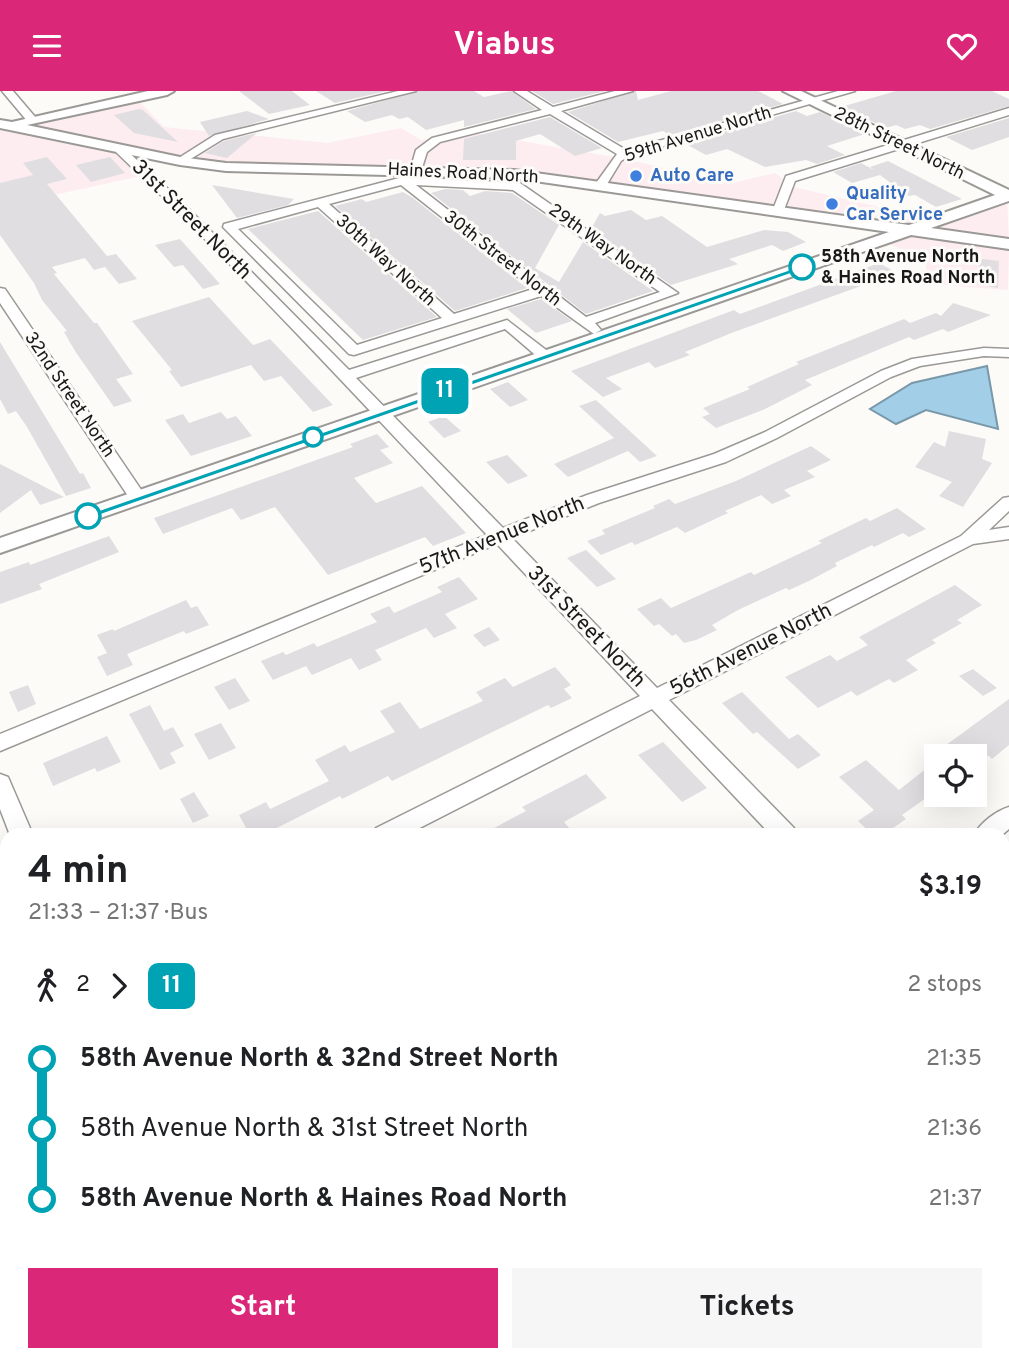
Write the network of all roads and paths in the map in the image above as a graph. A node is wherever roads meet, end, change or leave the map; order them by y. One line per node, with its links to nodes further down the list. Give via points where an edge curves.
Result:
1 (7, 91): 13 (street)
2 (167, 91): 8 (street)
3 (411, 91): 19 (street, via 219,137)
4 (519, 91): 10 (street)
5 (628, 91): 10 (street)
6 (790, 91): 9 (street, 28th Street North)
7 (850, 91): 9 (street, 59th Avenue North)
8 (150, 93): 12 (street)
9 (812, 102): 16 (street, 28th Street North); 18 (street, 59th Avenue North)
10 (552, 110): 18 (street); 20 (street, via 436,140 422,151)
11 (1009, 111): 16 (street)
12 (71, 112): 13 (street); 15 (street, via 64,127 88,135)
13 (32, 120): 14 (street)
14 (3, 126): 15 (street, Haines Road North)
15 (92, 143): 17 (street, Haines Road North)
16 (901, 145): 22 (street, 28th Street North); 24 (street, via 790,179)
17 (120, 150): 19 (street, Haines Road North); 34 (street, 31st Street North)
18 (625, 154): 21 (street, 59th Avenue North)
19 (180, 161): 20 (street, Haines Road North)
20 (410, 176): 21 (street, Haines Road North, via 514,173); 23 (street); 27 (street, 30th Street North); 30 (street, 29th Way North, via 516,186 671,293)
21 (600, 186): 24 (street, Haines Road North)
22 (1009, 196): 25 (street)
23 (320, 203): 29 (street, 30th Way North); 29 (street, via 229,227 354,351)
24 (779, 212): 25 (street, Haines Road North)
25 (913, 230): 26 (street, Haines Road North); 31 (street)
26 (1009, 244)
27 (542, 291): 29 (street); 30 (street, 30th Street North)
28 (0, 292): 36 (street, 32nd Street North)
29 (451, 319)
30 (585, 322): 31 (street, 30th Street North)
31 (601, 336): 33 (street)
32 (1009, 353): 39 (street, 57th Avenue North, via 916,362 720,457 593,499)
33 (545, 356): 34 (street, via 508,324); 35 (street)
34 (346, 376): 35 (street, 31st Street North)
35 (382, 413): 36 (street); 39 (street, 31st Street North)
36 (138, 498): 41 (street)
37 (1009, 502): 40 (street)
38 (1009, 533): 40 (street)
39 (498, 537): 42 (street, 31st Street North); 43 (street, 57th Avenue North)
40 (967, 540): 42 (street, 56th Avenue North)
41 (0, 547)
42 (656, 699): 47 (street, 56th Avenue North); 48 (street, 31st Street North)
43 (0, 743)
44 (0, 783): 46 (street)
45 (1009, 816): 49 (street)
46 (19, 828)
47 (398, 828)
48 (779, 828)
49 (994, 828)

